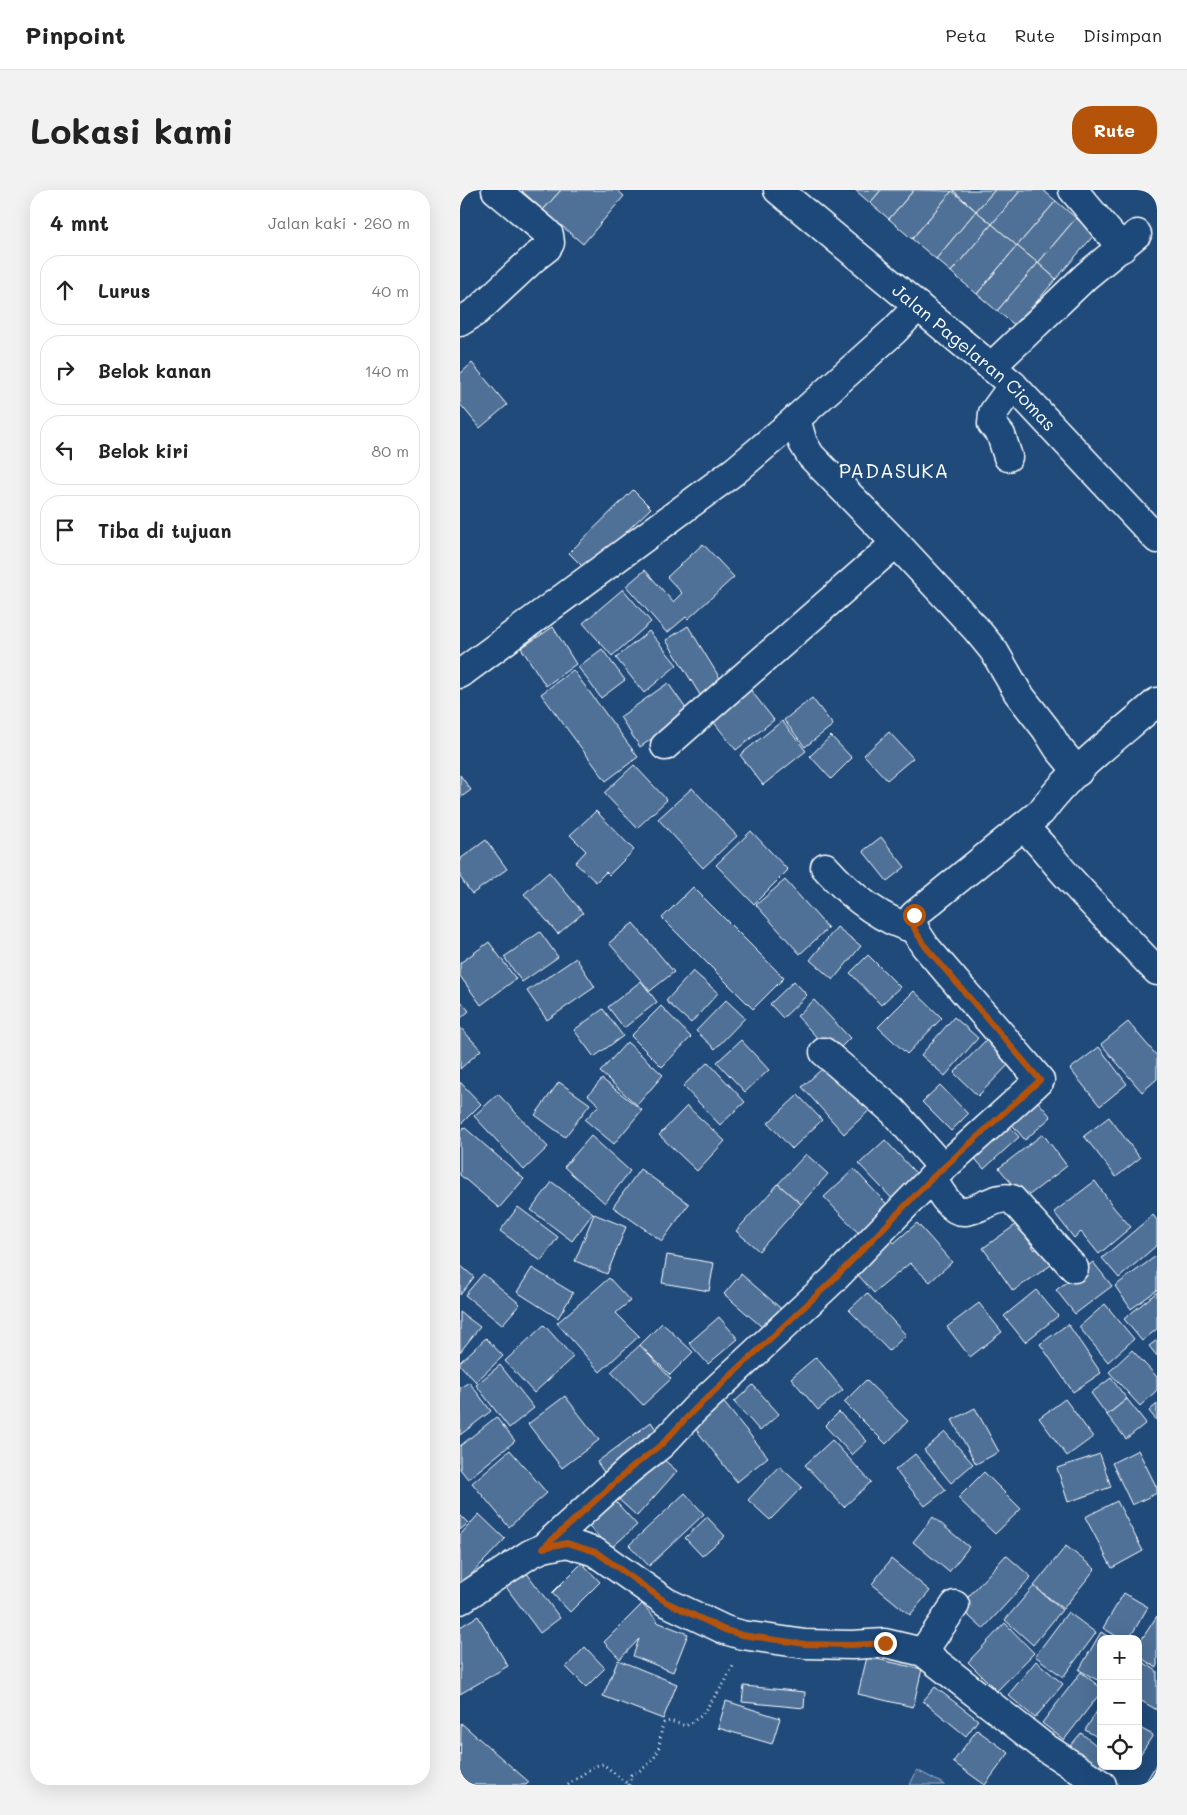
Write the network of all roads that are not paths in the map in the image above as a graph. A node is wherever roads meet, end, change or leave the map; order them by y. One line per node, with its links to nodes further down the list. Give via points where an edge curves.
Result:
1 (496, 190): 5 (street, via 544,230 550,242 547,248)
2 (778, 190): 4 (street, Jalan Pagelaran Ciomas)
3 (1073, 190): 6 (street, via 1129,241 1086,276)
4 (918, 306): 6 (street, Jalan Pagelaran Ciomas); 8 (street)
5 (466, 310)
6 (991, 367): 7 (street, Jalan Pagelaran Ciomas)
7 (1013, 385): 9 (street, via 993,414 992,424 1001,435); 10 (street, Jalan Pagelaran Ciomas)
8 (796, 419): 11 (street, via 810,456); 12 (street, via 736,470)
9 (1008, 457)
10 (1157, 539)
11 (896, 543): 14 (street); 15 (street, via 994,651 1018,693)
12 (460, 674)
13 (1157, 702): 15 (street)
14 (665, 746)
15 (1078, 772): 16 (street)
16 (1023, 827): 18 (street, via 914,915); 19 (street, via 1039,840 1057,865)
17 (825, 866): 18 (street, via 844,887 878,913 901,926)
18 (915, 929): 21 (street, via 925,946 1040,1080)
19 (1157, 971)
20 (824, 1052): 21 (street, via 893,1111)
21 (938, 1173): 22 (street, via 954,1209 961,1212 1004,1197 1012,1198); 23 (street, via 833,1280 662,1444)
22 (1074, 1268)
23 (543, 1548): 24 (street); 26 (street, via 567,1543 596,1552 666,1602 742,1635 805,1644 885,1643)
24 (460, 1600)
25 (955, 1605): 26 (street)
26 (924, 1652): 27 (street, via 1043,1746)
27 (1102, 1785)

